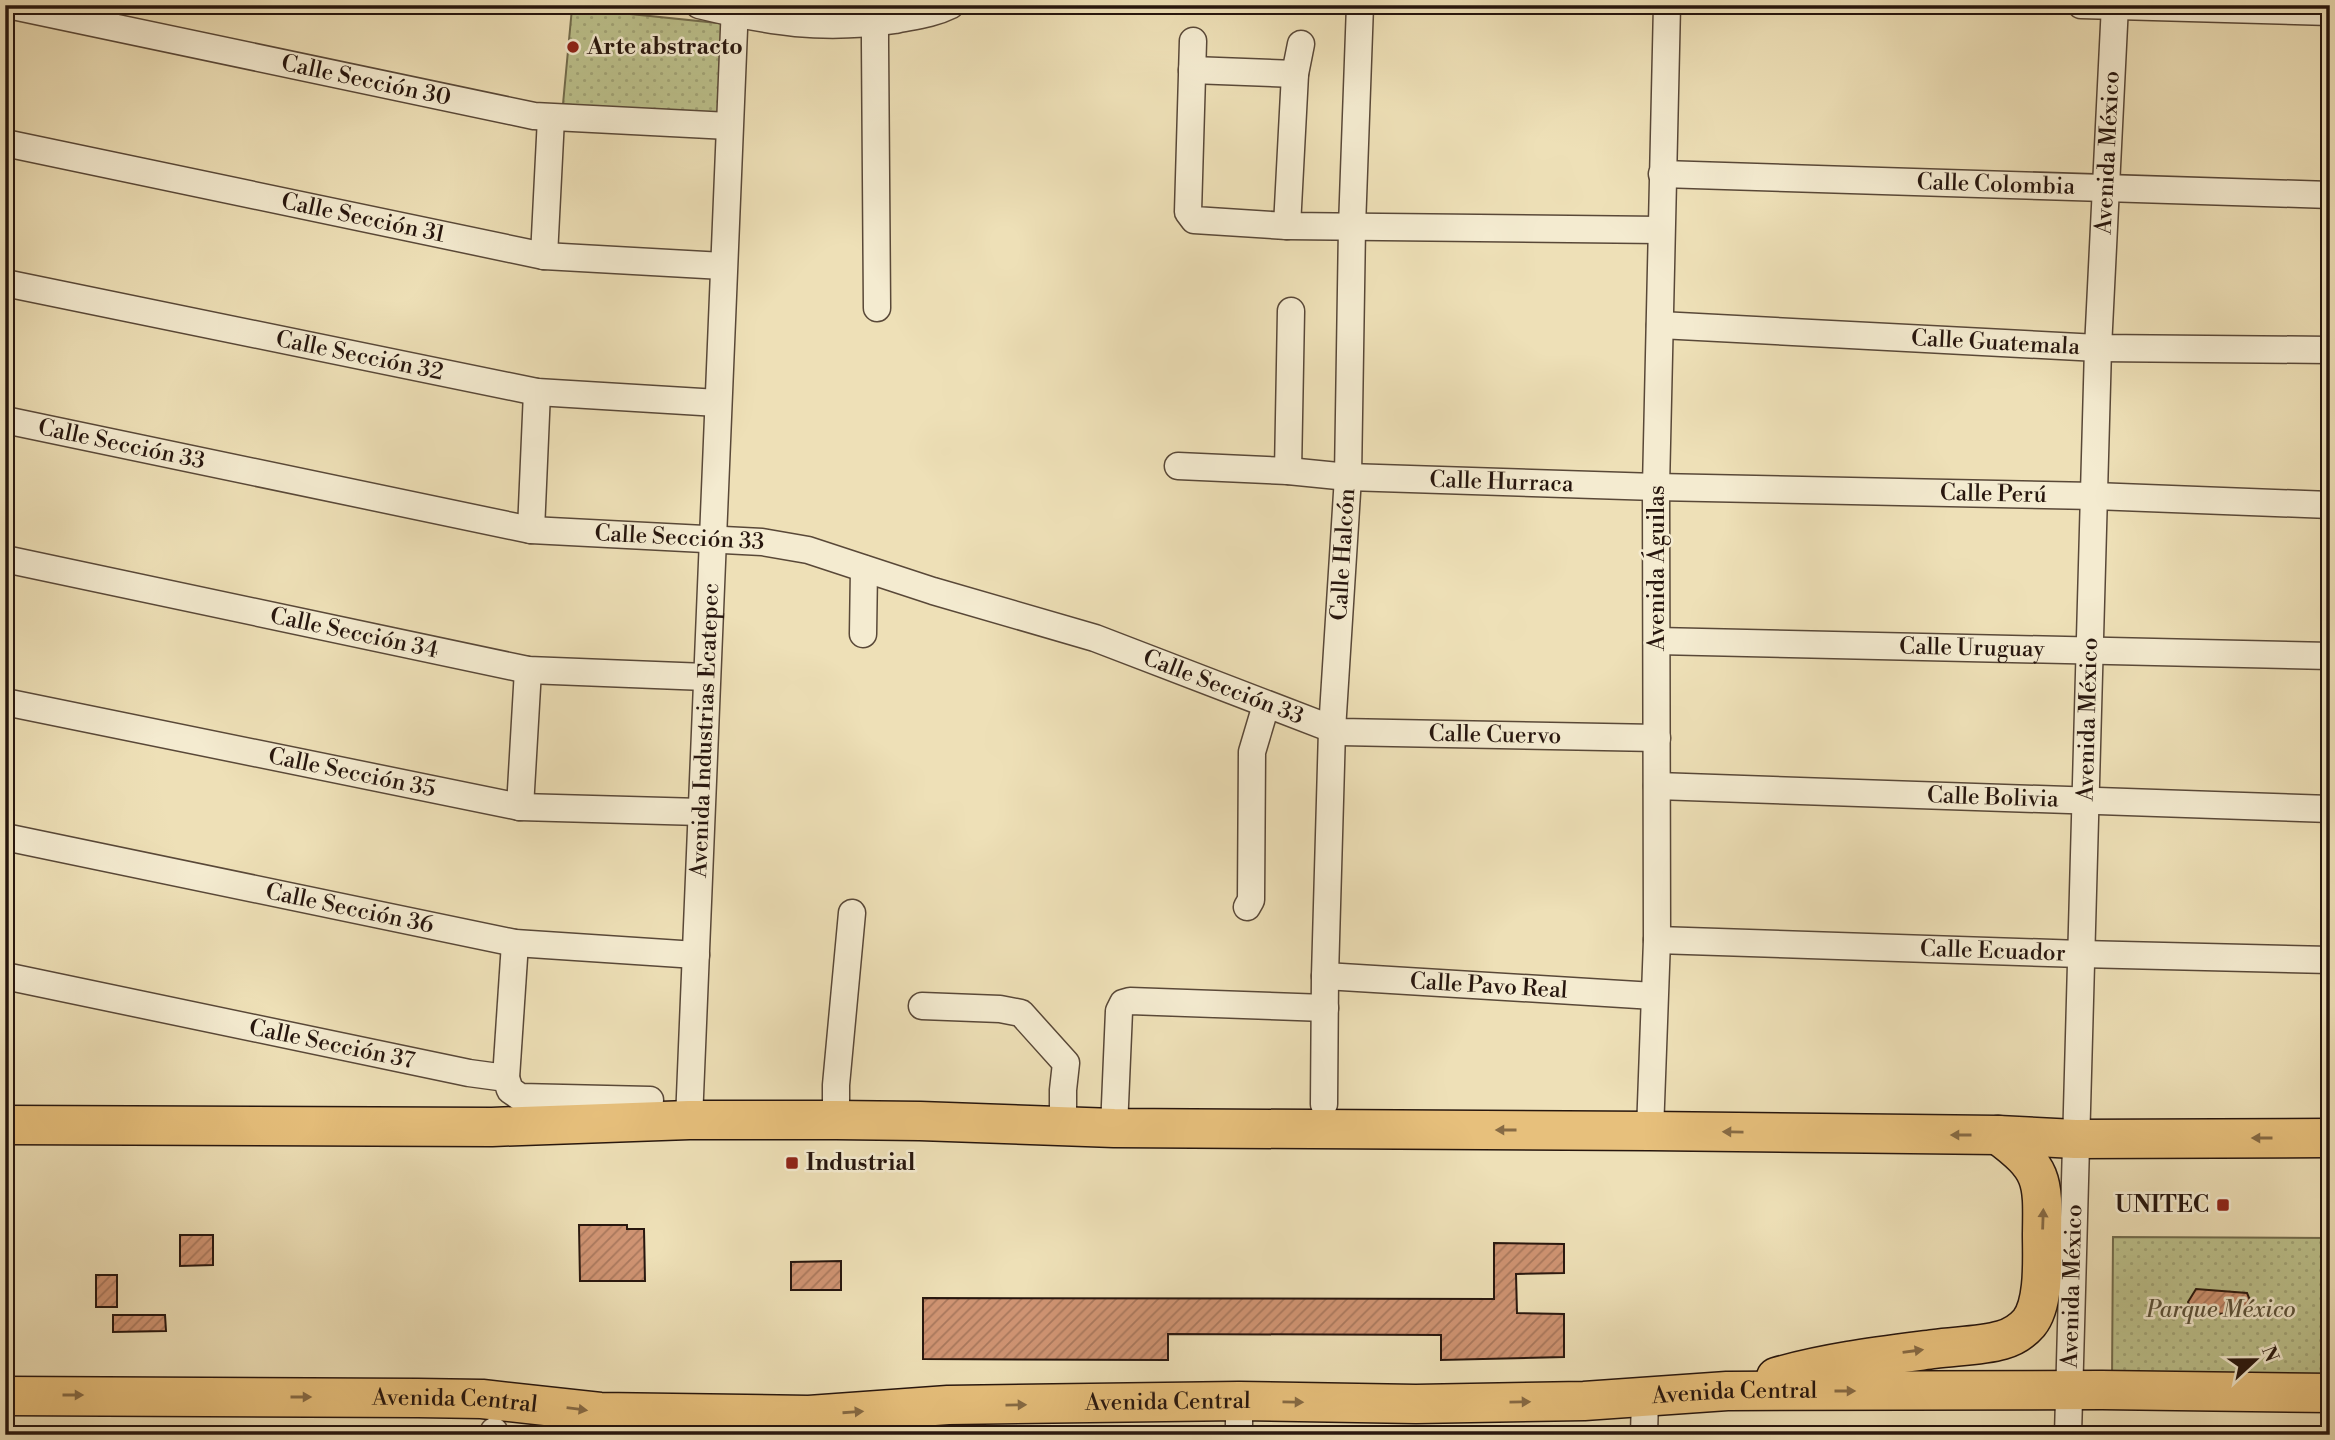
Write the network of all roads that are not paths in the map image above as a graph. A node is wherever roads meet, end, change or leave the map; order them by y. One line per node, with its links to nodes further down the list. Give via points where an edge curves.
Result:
1 (8, 5): 15 (street, Calle Sección 30)
2 (699, 5): 8 (street)
3 (951, 5): 10 (street, via 938,12)
4 (1360, 5): 22 (street, Calle Halcón)
5 (1667, 5): 18 (street, Avenida Águilas)
6 (2081, 5): 7 (street)
7 (2115, 6): 9 (street); 19 (street, Avenida México)
8 (735, 9): 10 (street, via 831,26); 16 (street, Avenida Industrias Ecatepec)
9 (2330, 12)
10 (877, 14): 27 (street)
11 (1193, 41): 13 (street)
12 (1301, 44): 14 (street)
13 (1192, 70): 14 (street); 21 (street, via 1189,216 1198,221)
14 (1295, 74): 21 (street)
15 (551, 118): 16 (street, Calle Sección 30); 24 (street)
16 (729, 126): 25 (street, Avenida Industrias Ecatepec)
17 (5, 143): 24 (street, Calle Sección 31)
18 (1662, 174): 19 (street, Calle Colombia); 23 (street, Avenida Águilas)
19 (2108, 189): 20 (street, Calle Colombia); 30 (street, Avenida México)
20 (2330, 195)
21 (1287, 226): 22 (street)
22 (1352, 227): 23 (street); 37 (street, Calle Halcón)
23 (1661, 230): 29 (street, Avenida Águilas)
24 (544, 256): 25 (street, Calle Sección 31)
25 (723, 266): 33 (street, Avenida Industrias Ecatepec)
26 (5, 283): 32 (street, Calle Sección 32)
27 (877, 307)
28 (1291, 311): 36 (street)
29 (1660, 325): 30 (street, Calle Guatemala); 38 (street, Avenida Águilas)
30 (2098, 348): 31 (street, Calle Guatemala); 39 (street, Avenida México)
31 (2330, 350)
32 (537, 392): 33 (street, Calle Sección 32); 41 (street)
33 (718, 403): 42 (street, Avenida Industrias Ecatepec)
34 (5, 420): 41 (street, Calle Sección 33)
35 (1178, 466): 36 (street, Calle Hurraca)
36 (1288, 471): 37 (street, Calle Hurraca)
37 (1348, 477): 38 (street, Calle Hurraca); 53 (street, Calle Halcón)
38 (1657, 487): 39 (street, Calle Perú); 46 (street, Avenida Águilas)
39 (2094, 496): 40 (street, Calle Perú); 47 (street, Avenida México)
40 (2330, 505)
41 (531, 530): 42 (street, Calle Sección 33)
42 (712, 540): 44 (street, Calle Sección 33, via 790,546); 50 (street, Avenida Industrias Ecatepec)
43 (5, 559): 49 (street, Calle Sección 34)
44 (864, 569): 45 (street); 52 (street, Calle Sección 33, via 1095,638)
45 (863, 634)
46 (1657, 640): 47 (street, Calle Uruguay); 54 (street, Avenida Águilas)
47 (2089, 650): 48 (street, Calle Uruguay); 56 (street, Avenida México)
48 (2330, 656)
49 (528, 670): 50 (street, Calle Sección 34); 57 (street)
50 (706, 677): 59 (street, Avenida Industrias Ecatepec)
51 (5, 702): 57 (street, Calle Sección 35)
52 (1266, 705): 53 (street, Calle Sección 33); 61 (street, via 1252,752 1251,900)
53 (1332, 730): 54 (street, Calle Cuervo); 69 (street, Calle Halcón)
54 (1657, 738): 55 (street, Avenida Águilas)
55 (1657, 786): 56 (street, Calle Bolivia); 63 (street, Avenida Águilas)
56 (2086, 802): 58 (street, Calle Bolivia); 65 (street, Avenida México)
57 (520, 807): 59 (street, Calle Sección 35)
58 (2330, 809)
59 (701, 812): 66 (street, Avenida Industrias Ecatepec)
60 (5, 837): 64 (street, Calle Sección 36)
61 (1247, 907)
62 (852, 913): 77 (street)
63 (1657, 940): 65 (street, Calle Ecuador); 70 (street, Avenida Águilas)
64 (515, 943): 66 (street, Calle Sección 36); 73 (street)
65 (2081, 954): 67 (street, Calle Ecuador); 84 (street, Avenida México)
66 (696, 955): 76 (street, Avenida Industrias Ecatepec)
67 (2330, 960)
68 (5, 976): 73 (street, Calle Sección 37)
69 (1325, 976): 70 (street, Calle Pavo Real); 72 (street, Calle Halcón)
70 (1654, 996): 81 (street, Avenida Águilas)
71 (922, 1006): 79 (street, via 1021,1013 1066,1063)
72 (1325, 1008): 75 (street, Calle Halcón); 80 (street, via 1123,1003)
73 (506, 1078): 74 (street, via 510,1090 520,1097)
74 (650, 1100)
75 (1324, 1104)
76 (688, 1121): 77 (highway); 78 (highway, via 492,1127)
77 (836, 1121): 79 (highway)
78 (5, 1125)
79 (1063, 1128): 80 (highway)
80 (1114, 1129): 81 (highway, one-way to 80)
81 (1650, 1131): 82 (highway, one-way to 81)
82 (1998, 1135): 84 (highway); 85 (highway, one-way to 82, via 1845,1360 1993,1342 2018,1333 2036,1308 2043,1191 2034,1166)
83 (2330, 1138): 84 (highway, one-way to 84)
84 (2075, 1139): 86 (street, Avenida México)
85 (1727, 1391): 86 (highway, Avenida Central, one-way to 86); 89 (highway, Avenida Central)
86 (2068, 1391): 87 (highway, Avenida Central); 94 (street, Avenida México)
87 (2330, 1393)
88 (5, 1395): 91 (highway, Avenida Central, one-way to 91, via 482,1399)
89 (1645, 1398): 90 (highway, Avenida Central, one-way to 89, via 1416,1405); 93 (street)
90 (1239, 1418): 92 (highway, Avenida Central, one-way to 90, via 948,1405)
91 (675, 1425): 92 (highway, Avenida Central)
92 (809, 1425)
93 (1644, 1435)
94 (2068, 1435)

